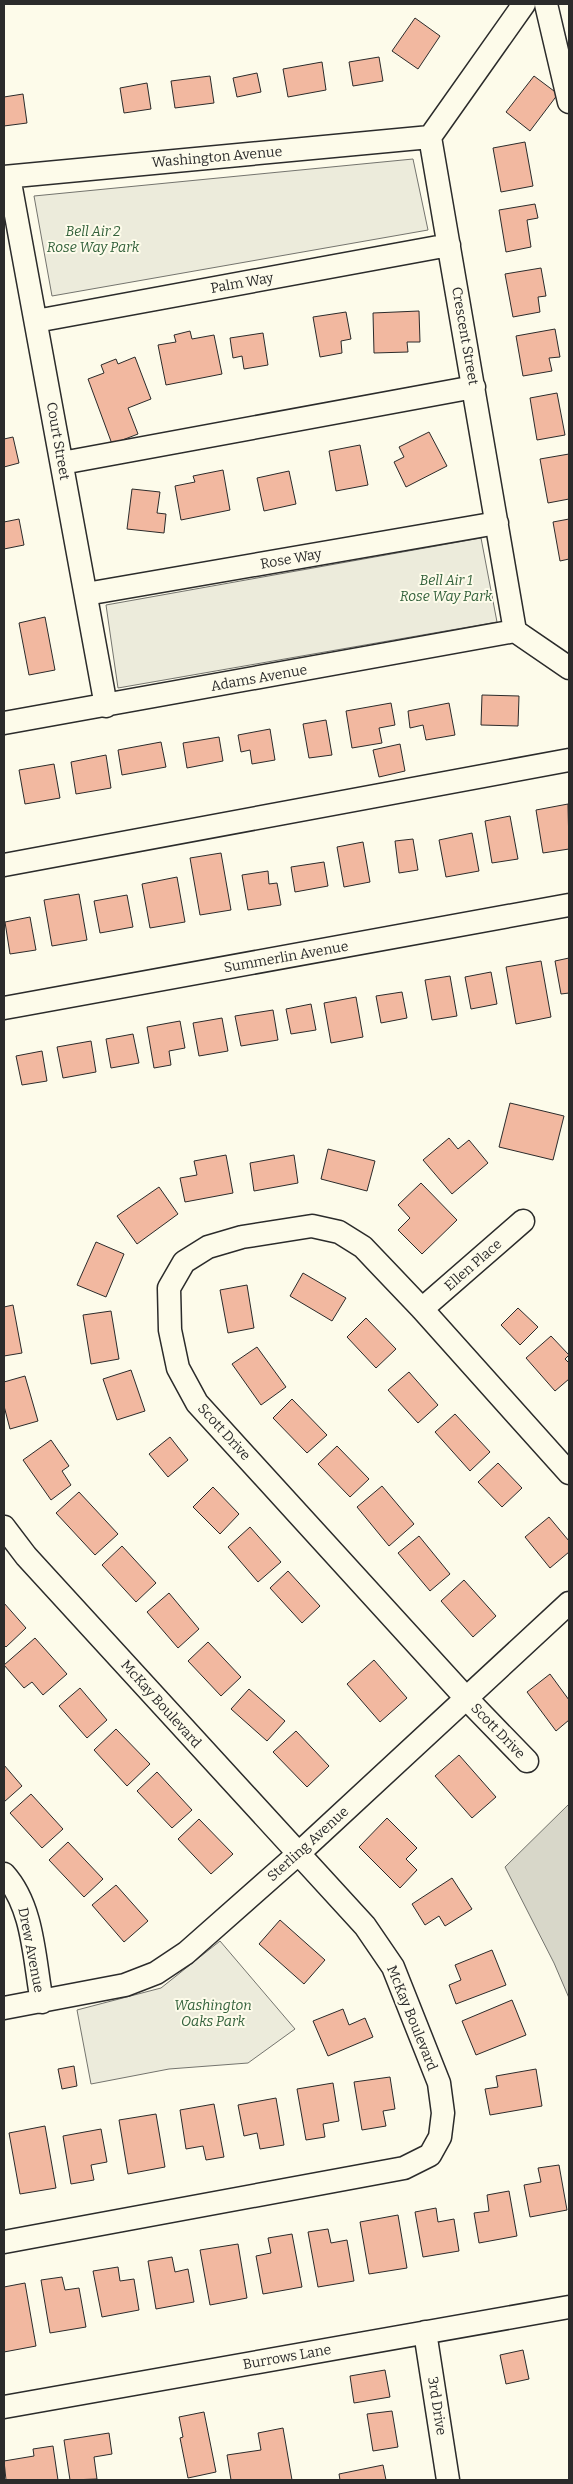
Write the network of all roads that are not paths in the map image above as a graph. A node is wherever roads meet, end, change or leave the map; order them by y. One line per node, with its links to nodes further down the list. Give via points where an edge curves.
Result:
1 (524, 4): 4 (street)
2 (546, 4): 3 (street)
3 (569, 102)
4 (430, 137): 5 (street, Washington Avenue); 6 (street, Crescent Street)
5 (6, 177): 7 (street, Court Street)
6 (449, 245): 7 (street, Palm Way); 8 (street, Crescent Street)
7 (36, 321): 9 (street, Court Street)
8 (474, 387): 9 (street); 10 (street, Crescent Street)
9 (62, 463): 11 (street, Court Street)
10 (497, 523): 11 (street, Rose Way); 12 (street, Crescent Street)
11 (86, 594): 14 (street, Court Street)
12 (515, 631): 13 (street); 14 (street, Adams Avenue)
13 (569, 668)
14 (106, 706): 15 (street, Adams Avenue)
15 (4, 723)
16 (569, 760): 17 (street)
17 (4, 865)
18 (569, 905): 19 (street, Summerlin Avenue)
19 (4, 1008)
20 (523, 1221): 21 (street, Ellen Place)
21 (422, 1309): 22 (street, Scott Drive); 25 (street, Scott Drive, via 364,1247 339,1232 312,1226 242,1237 208,1247 184,1262 169,1288 170,1330 178,1368 197,1403)
22 (569, 1473)
23 (4, 1527): 27 (street, McKay Boulevard, via 26,1556)
24 (569, 1603): 25 (street, Sterling Avenue)
25 (466, 1698): 26 (street, Scott Drive); 27 (street, Sterling Avenue)
26 (527, 1761)
27 (298, 1854): 29 (street, Sterling Avenue, via 186,1953 156,1973 125,1985); 31 (street, McKay Boulevard, via 366,1926 393,1967 439,2084 443,2113 440,2137 430,2155 404,2168)
28 (4, 1874): 29 (street, Drew Avenue, via 20,1896 27,1917)
29 (42, 2002): 30 (street, Sterling Avenue)
30 (4, 2008)
31 (4, 2242)
32 (569, 2307): 33 (street, Burrows Lane)
33 (425, 2332): 34 (street, Burrows Lane); 35 (street, 3rd Drive)
34 (4, 2407)
35 (448, 2480)

